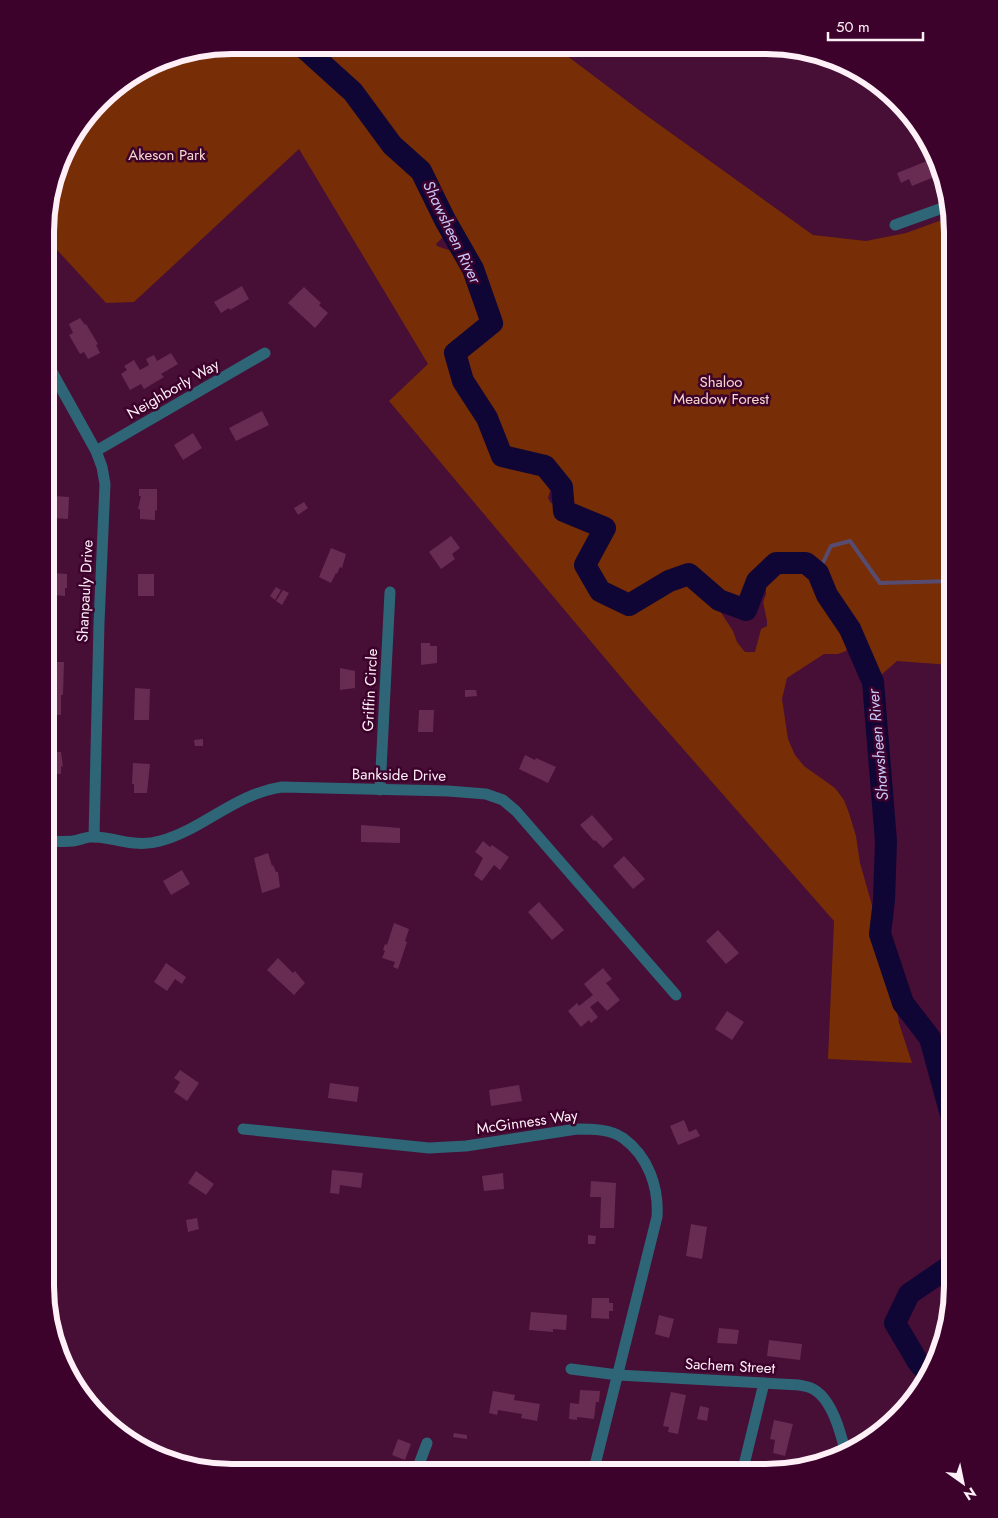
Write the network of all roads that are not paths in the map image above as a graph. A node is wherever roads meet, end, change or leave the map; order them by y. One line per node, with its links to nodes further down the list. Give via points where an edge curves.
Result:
1 (943, 208): 2 (street)
2 (895, 225)
3 (265, 353): 5 (street, Neighborly Way)
4 (54, 376): 5 (street, Shanpauly Drive)
5 (96, 452): 8 (street, Shanpauly Drive, via 105,484)
6 (390, 592): 7 (street, Griffin Circle)
7 (380, 790): 8 (street, Bankside Drive, via 282,787 247,796 158,842 131,844); 10 (street, Bankside Drive, via 486,794 503,800)
8 (94, 836): 9 (street, Bankside Drive)
9 (54, 841)
10 (676, 995)
11 (243, 1129): 13 (street, McGinness Way, via 429,1148 466,1146 578,1129 594,1129 622,1138 649,1171 658,1204)
12 (571, 1369): 13 (street, Sachem Street)
13 (618, 1375): 14 (street, Sachem Street); 18 (street)
14 (764, 1384): 16 (street, Sachem Street, via 799,1385 819,1393 833,1414); 19 (street)
15 (427, 1443): 17 (street)
16 (844, 1446)
17 (419, 1464)
18 (596, 1464)
19 (744, 1464)

